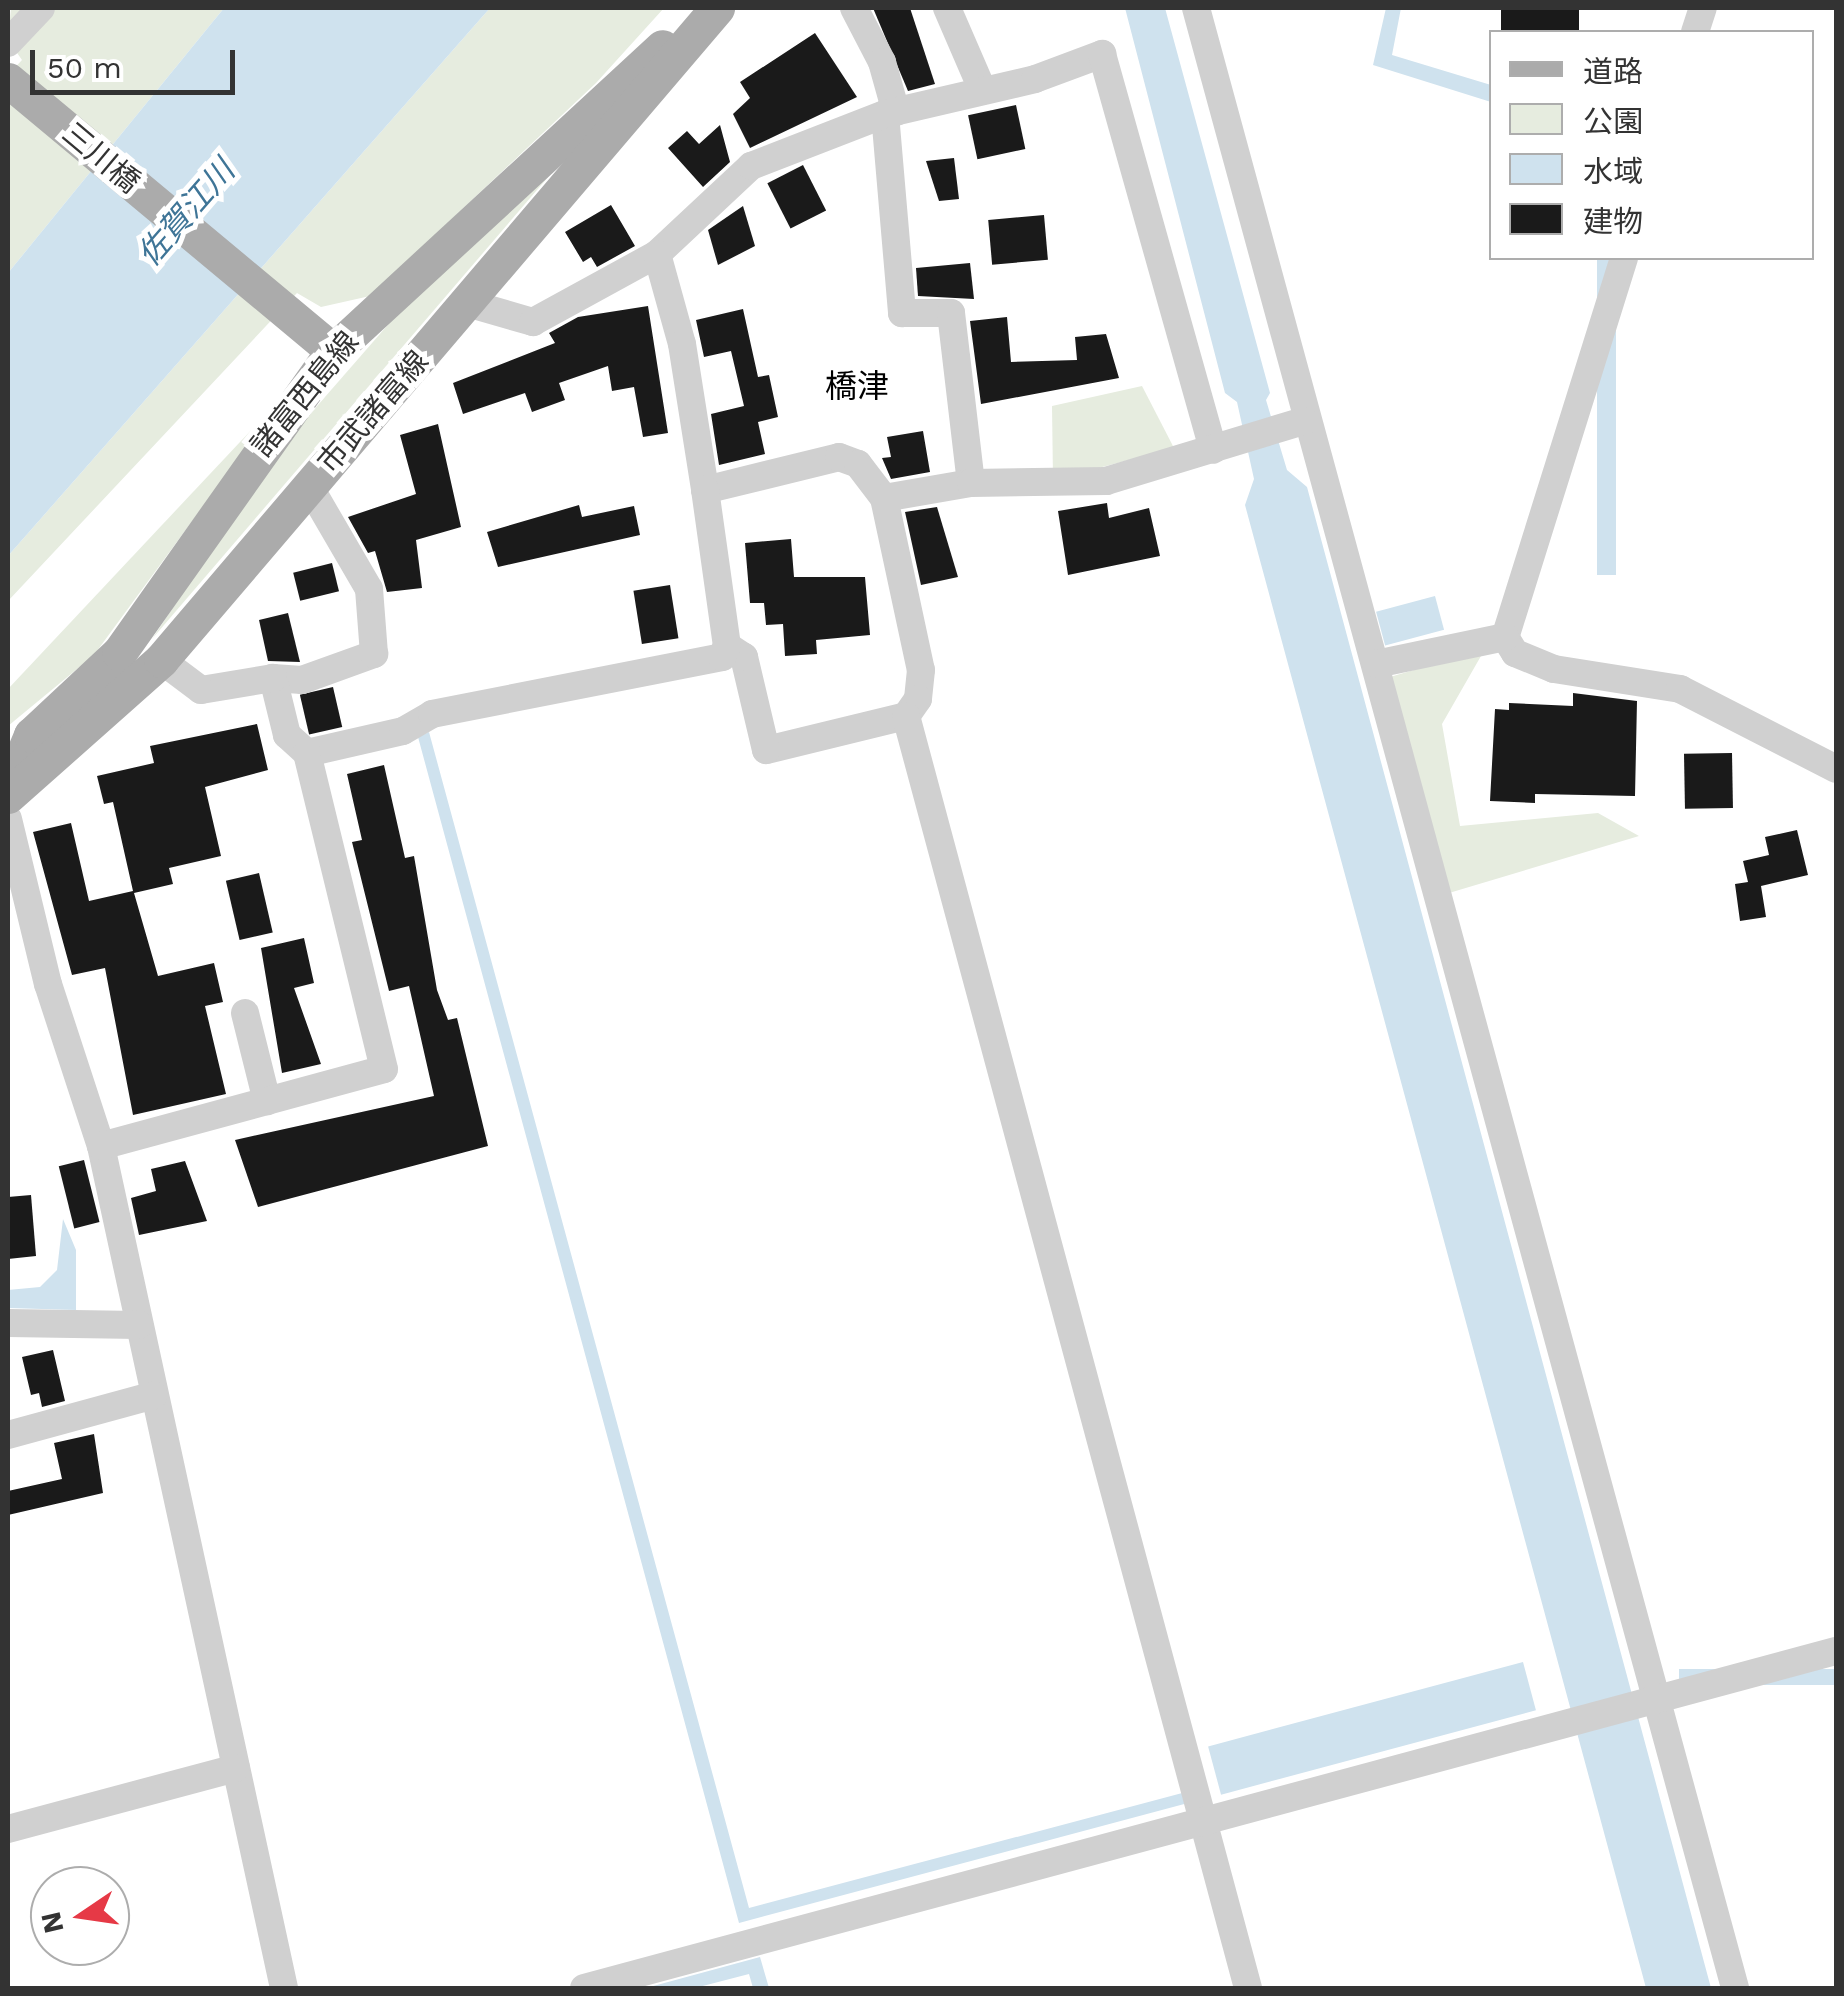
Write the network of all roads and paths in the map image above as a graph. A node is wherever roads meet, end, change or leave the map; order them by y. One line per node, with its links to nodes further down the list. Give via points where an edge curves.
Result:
1 (41, 8): 7 (street)
2 (708, 8): 14 (main road, 諸富西島線)
3 (718, 8): 13 (main road, 市武諸富線)
4 (854, 8): 10 (street, via 882,62)
5 (946, 8): 9 (street)
6 (1196, 8): 15 (street)
7 (8, 43)
8 (8, 80): 14 (main road, 三川橋)
9 (982, 92): 10 (street); 16 (street, via 1102,54)
10 (890, 113): 11 (street, via 751,166); 17 (street, via 902,312 950,313)
11 (656, 254): 13 (street, via 533,322); 19 (street, via 682,344)
12 (1623, 260): 21 (street)
13 (466, 302): 18 (main road, 市武諸富線)
14 (333, 351): 29 (main road, 諸富西島線, via 119,653 32,735)
15 (1295, 423): 16 (street); 24 (street)
16 (1220, 448): 17 (street, via 1106,481)
17 (971, 484): 20 (street)
18 (310, 486): 23 (main road, 市武諸富線); 25 (street, via 369,589 374,654 302,680)
19 (706, 490): 20 (street, via 838,457 858,464); 22 (street)
20 (884, 498): 26 (street, via 920,670 918,700)
21 (1506, 637): 24 (street); 28 (street, via 1515,653 1554,670 1680,690)
22 (726, 646): 26 (street, via 744,657 766,750); 27 (street, via 722,657 432,714 404,730)
23 (161, 660): 25 (street, via 201,690); 29 (main road, 市武諸富線)
24 (1376, 664): 39 (street)
25 (273, 678): 27 (street, via 287,735)
26 (906, 716): 41 (street)
27 (307, 753): 32 (street, via 384,1069)
28 (1836, 769)
29 (8, 793)
30 (8, 819): 33 (street, via 48,984)
31 (245, 1012): 32 (street)
32 (267, 1101): 33 (street)
33 (102, 1146): 35 (street)
34 (8, 1323): 35 (street)
35 (139, 1325): 36 (street)
36 (154, 1395): 37 (street); 40 (street)
37 (8, 1435)
38 (1836, 1651): 39 (street)
39 (1647, 1700): 41 (street); 46 (street)
40 (236, 1768): 42 (street); 43 (street)
41 (1204, 1822): 44 (street); 45 (street)
42 (8, 1829)
43 (284, 1988)
44 (584, 1988)
45 (1248, 1988)
46 (1735, 1988)

